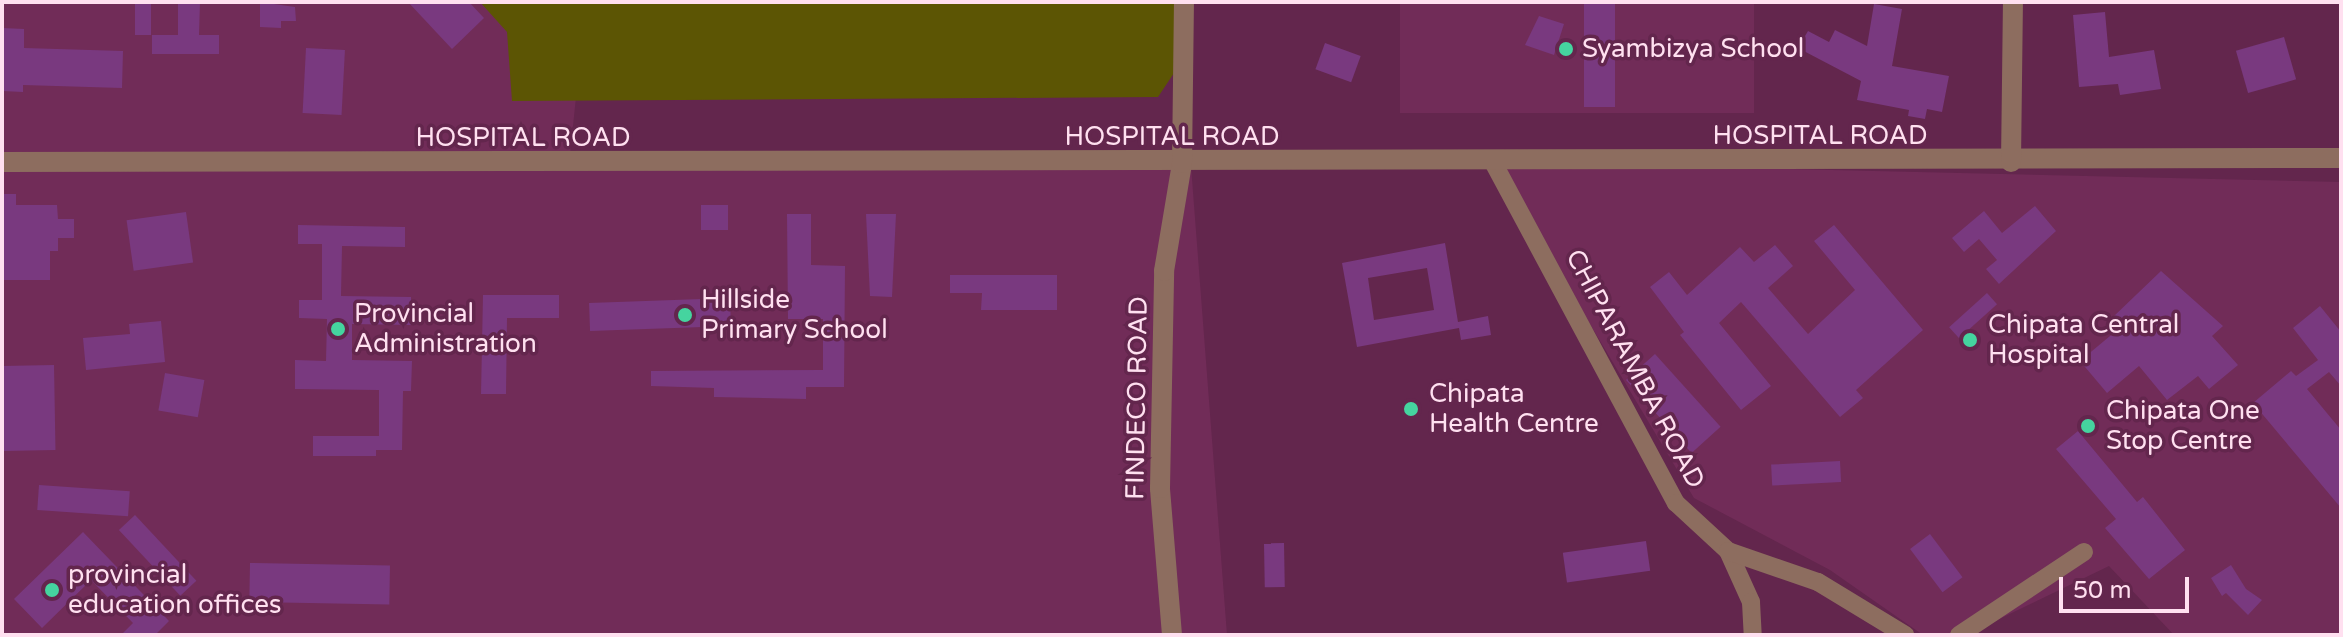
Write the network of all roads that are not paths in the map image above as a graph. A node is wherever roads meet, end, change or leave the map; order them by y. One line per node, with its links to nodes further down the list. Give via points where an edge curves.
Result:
1 (1184, 2): 7 (street, FINDECO ROAD)
2 (2013, 2): 6 (street)
3 (2341, 158): 6 (street, HOSPITAL ROAD)
4 (2, 162): 7 (street, HOSPITAL ROAD)
5 (1493, 162): 6 (street, HOSPITAL ROAD); 7 (street, HOSPITAL ROAD); 8 (street, CHIPARAMBA ROAD, via 1676,503)
6 (2011, 162)
7 (1182, 163): 10 (street, FINDECO ROAD, via 1164,287 1160,488)
8 (1728, 551): 11 (street, CHIPARAMBA ROAD, via 1751,602); 12 (street, via 1818,582)
9 (2084, 552): 13 (street)
10 (1172, 635)
11 (1753, 635)
12 (1905, 635)
13 (1959, 635)

